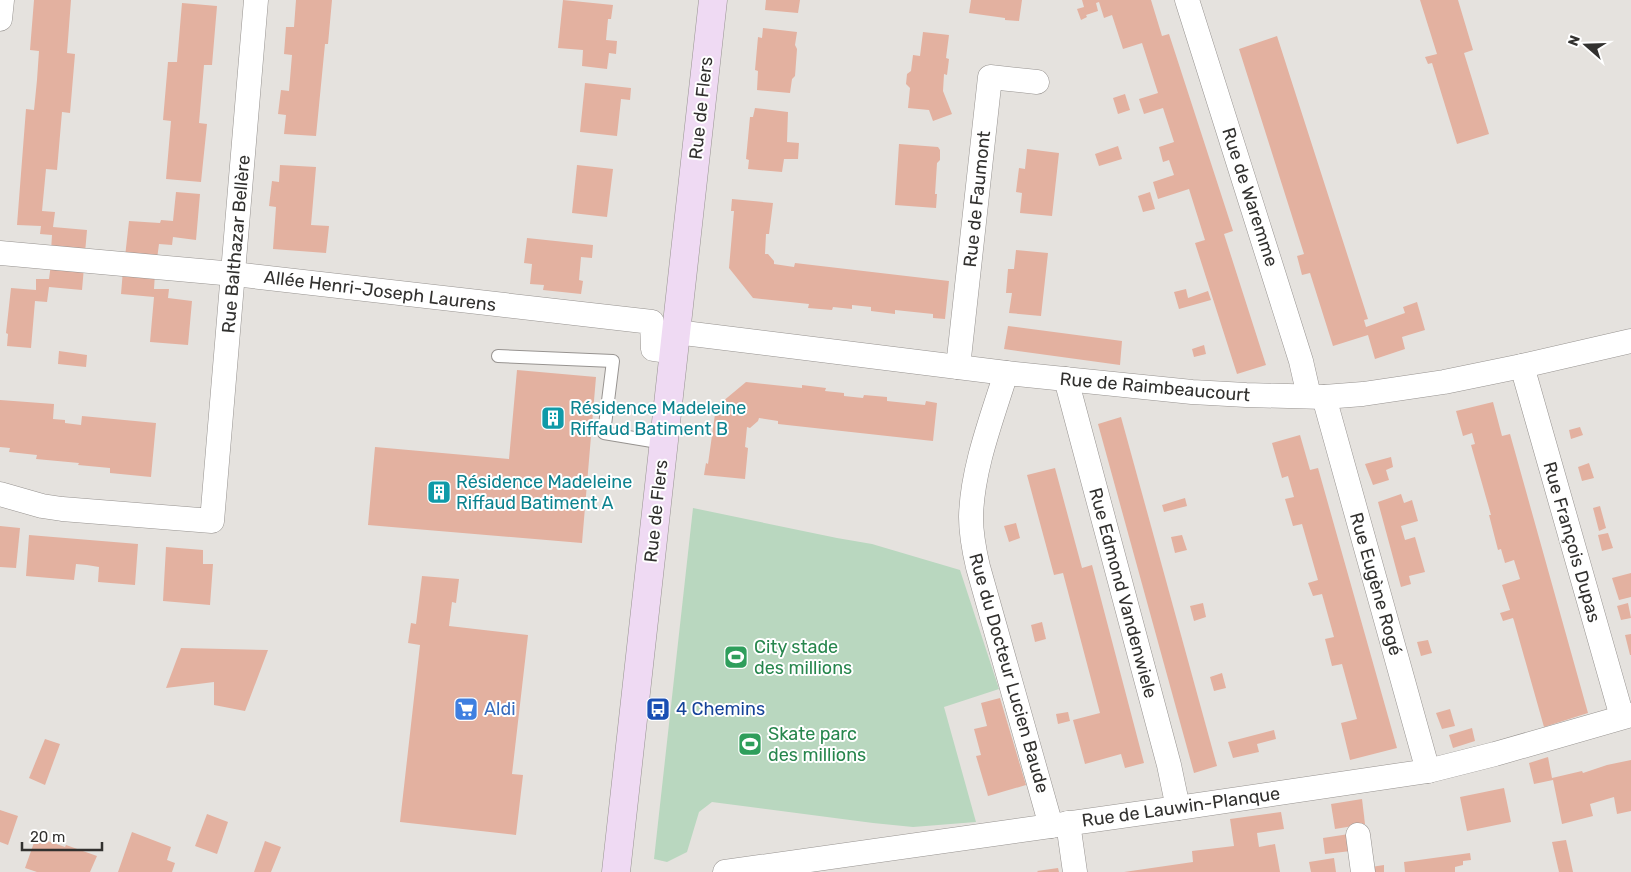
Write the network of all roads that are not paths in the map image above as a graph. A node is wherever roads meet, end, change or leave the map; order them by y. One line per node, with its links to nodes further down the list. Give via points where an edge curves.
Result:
1 (2, 0): 5 (street)
2 (256, 0): 8 (street, Rue Balthazar Bellère)
3 (712, 0): 9 (main road, Rue de Flers)
4 (1187, 0): 16 (street, Rue de Waremme, via 1301,361)
5 (0, 19)
6 (1037, 82): 13 (street, Rue de Faumont, via 990,77)
7 (0, 252): 8 (street, Allée Henri-Joseph Laurens)
8 (234, 274): 9 (street, Allée Henri-Joseph Laurens, via 652,322 653,349); 18 (street, Rue Balthazar Bellère, via 212,521 62,509)
9 (675, 342): 13 (street, Rue de Raimbeaucourt); 17 (main road, Rue de Flers)
10 (1631, 342): 12 (street, Rue de Raimbeaucourt)
11 (498, 356): 17 (lane, via 613,361 604,433)
12 (1522, 366): 16 (street, Rue de Raimbeaucourt, via 1363,394); 19 (street, Rue François Dupas)
13 (958, 367): 14 (street, Rue de Raimbeaucourt)
14 (1006, 373): 15 (street, Rue de Raimbeaucourt); 22 (street, Rue du Docteur Lucien Baude, via 974,492 971,517 973,543)
15 (1066, 379): 16 (street, Rue de Raimbeaucourt, via 1218,394); 21 (street, Rue Edmond Vandenwiele)
16 (1317, 396): 20 (street, Rue Eugène Rogé)
17 (664, 443): 25 (main road, Rue de Flers)
18 (0, 494)
19 (1627, 716): 20 (street, Rue de Lauwin-Planque)
20 (1428, 771): 21 (street, Rue de Lauwin-Planque)
21 (1178, 808): 22 (street, Rue de Lauwin-Planque)
22 (1060, 824): 24 (street, Rue de Lauwin-Planque); 27 (street, Rue du Docteur Lucien Baude)
23 (1358, 835): 28 (street)
24 (846, 863): 26 (street, Rue de Lauwin-Planque)
25 (616, 872)
26 (725, 872)
27 (1075, 872)
28 (1363, 872)

